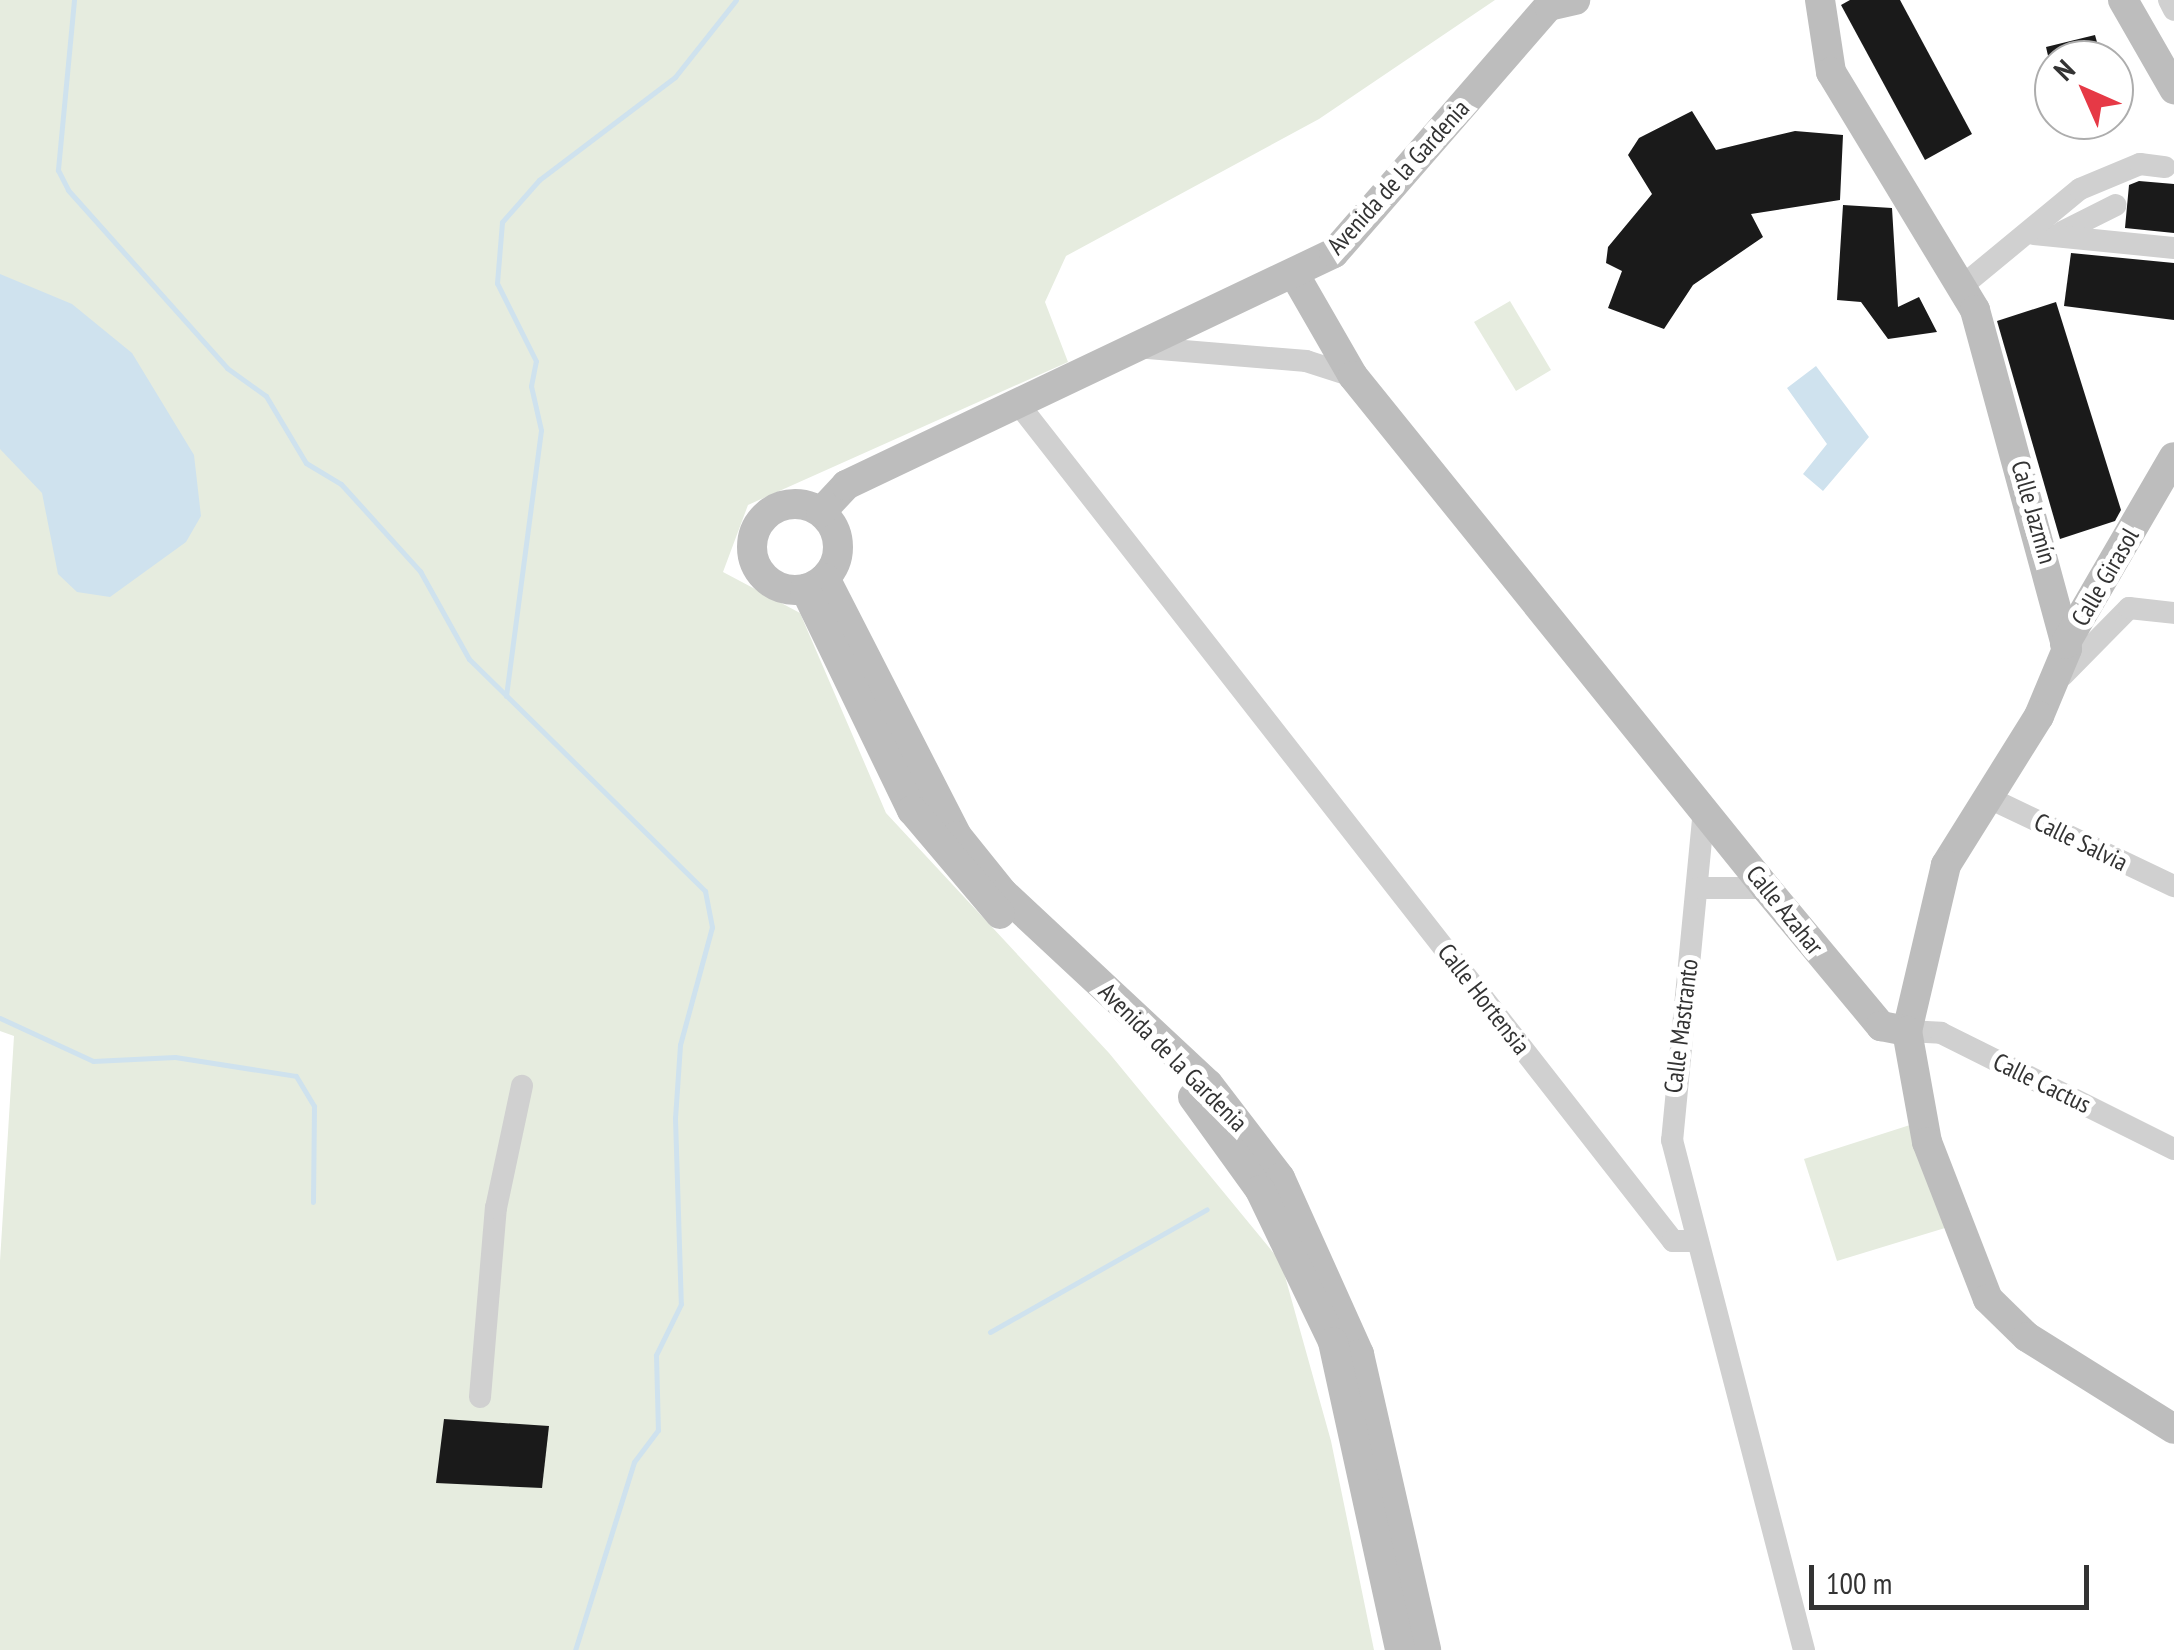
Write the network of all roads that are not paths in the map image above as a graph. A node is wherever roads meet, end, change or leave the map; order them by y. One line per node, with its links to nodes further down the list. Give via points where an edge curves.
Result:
1 (1576, 0): 12 (street, Avenida de la Gardenia, via 1549,6 1334,253)
2 (1820, 0): 13 (street, Calle Jazmín, via 1831,72)
3 (2122, 0): 6 (street)
4 (2169, 0): 5 (street)
5 (2174, 10)
6 (2174, 89)
7 (2165, 167): 10 (street, via 2108,172)
8 (2116, 205): 9 (street)
9 (2062, 232): 10 (street); 11 (street)
10 (2034, 234): 13 (street)
11 (2174, 248)
12 (1296, 277): 14 (street, Avenida de la Gardenia); 15 (street, Calle Azahar)
13 (1962, 287): 21 (street, Calle Jazmín, via 2049,560)
14 (1148, 348): 15 (street, via 1306,360); 16 (street, Avenida de la Gardenia)
15 (1353, 376): 24 (street, Calle Azahar)
16 (1020, 406): 18 (street, Avenida de la Gardenia, via 846,485); 31 (street, Calle Hortensia, via 1674,1241)
17 (2174, 457): 21 (street, Calle Girasol)
18 (821, 512): 19 (street, via 839,548); 19 (street, via 780,506 753,537 764,577)
19 (815, 584): 34 (street, Avenida de la Gardenia, via 957,836 1003,893 1208,1084 1280,1178 1359,1354)
20 (2174, 613): 22 (street, via 2129,608)
21 (2066, 644): 22 (street, Calle Jazmín)
22 (2056, 684): 23 (street, Calle Jazmín)
23 (1987, 797): 25 (street, Calle Salvia); 28 (street, Calle Jazmín, via 1934,894)
24 (1704, 809): 26 (street, Calle Mastranto); 27 (street, Calle Azahar)
25 (2174, 886)
26 (1699, 888): 27 (street); 31 (street, Calle Mastranto, via 1671,1098)
27 (1766, 888): 28 (street, Calle Azahar, via 1881,1026)
28 (1907, 1031): 30 (street, Calle Cactus, via 1942,1033); 33 (street, via 1927,1142 1988,1299 2027,1337)
29 (522, 1086): 32 (street, via 496,1208)
30 (2174, 1149)
31 (1693, 1241): 36 (street)
32 (480, 1397)
33 (2174, 1429)
34 (1404, 1631): 35 (street, Avenida de la Gardenia)
35 (1426, 1650)
36 (1804, 1650)

